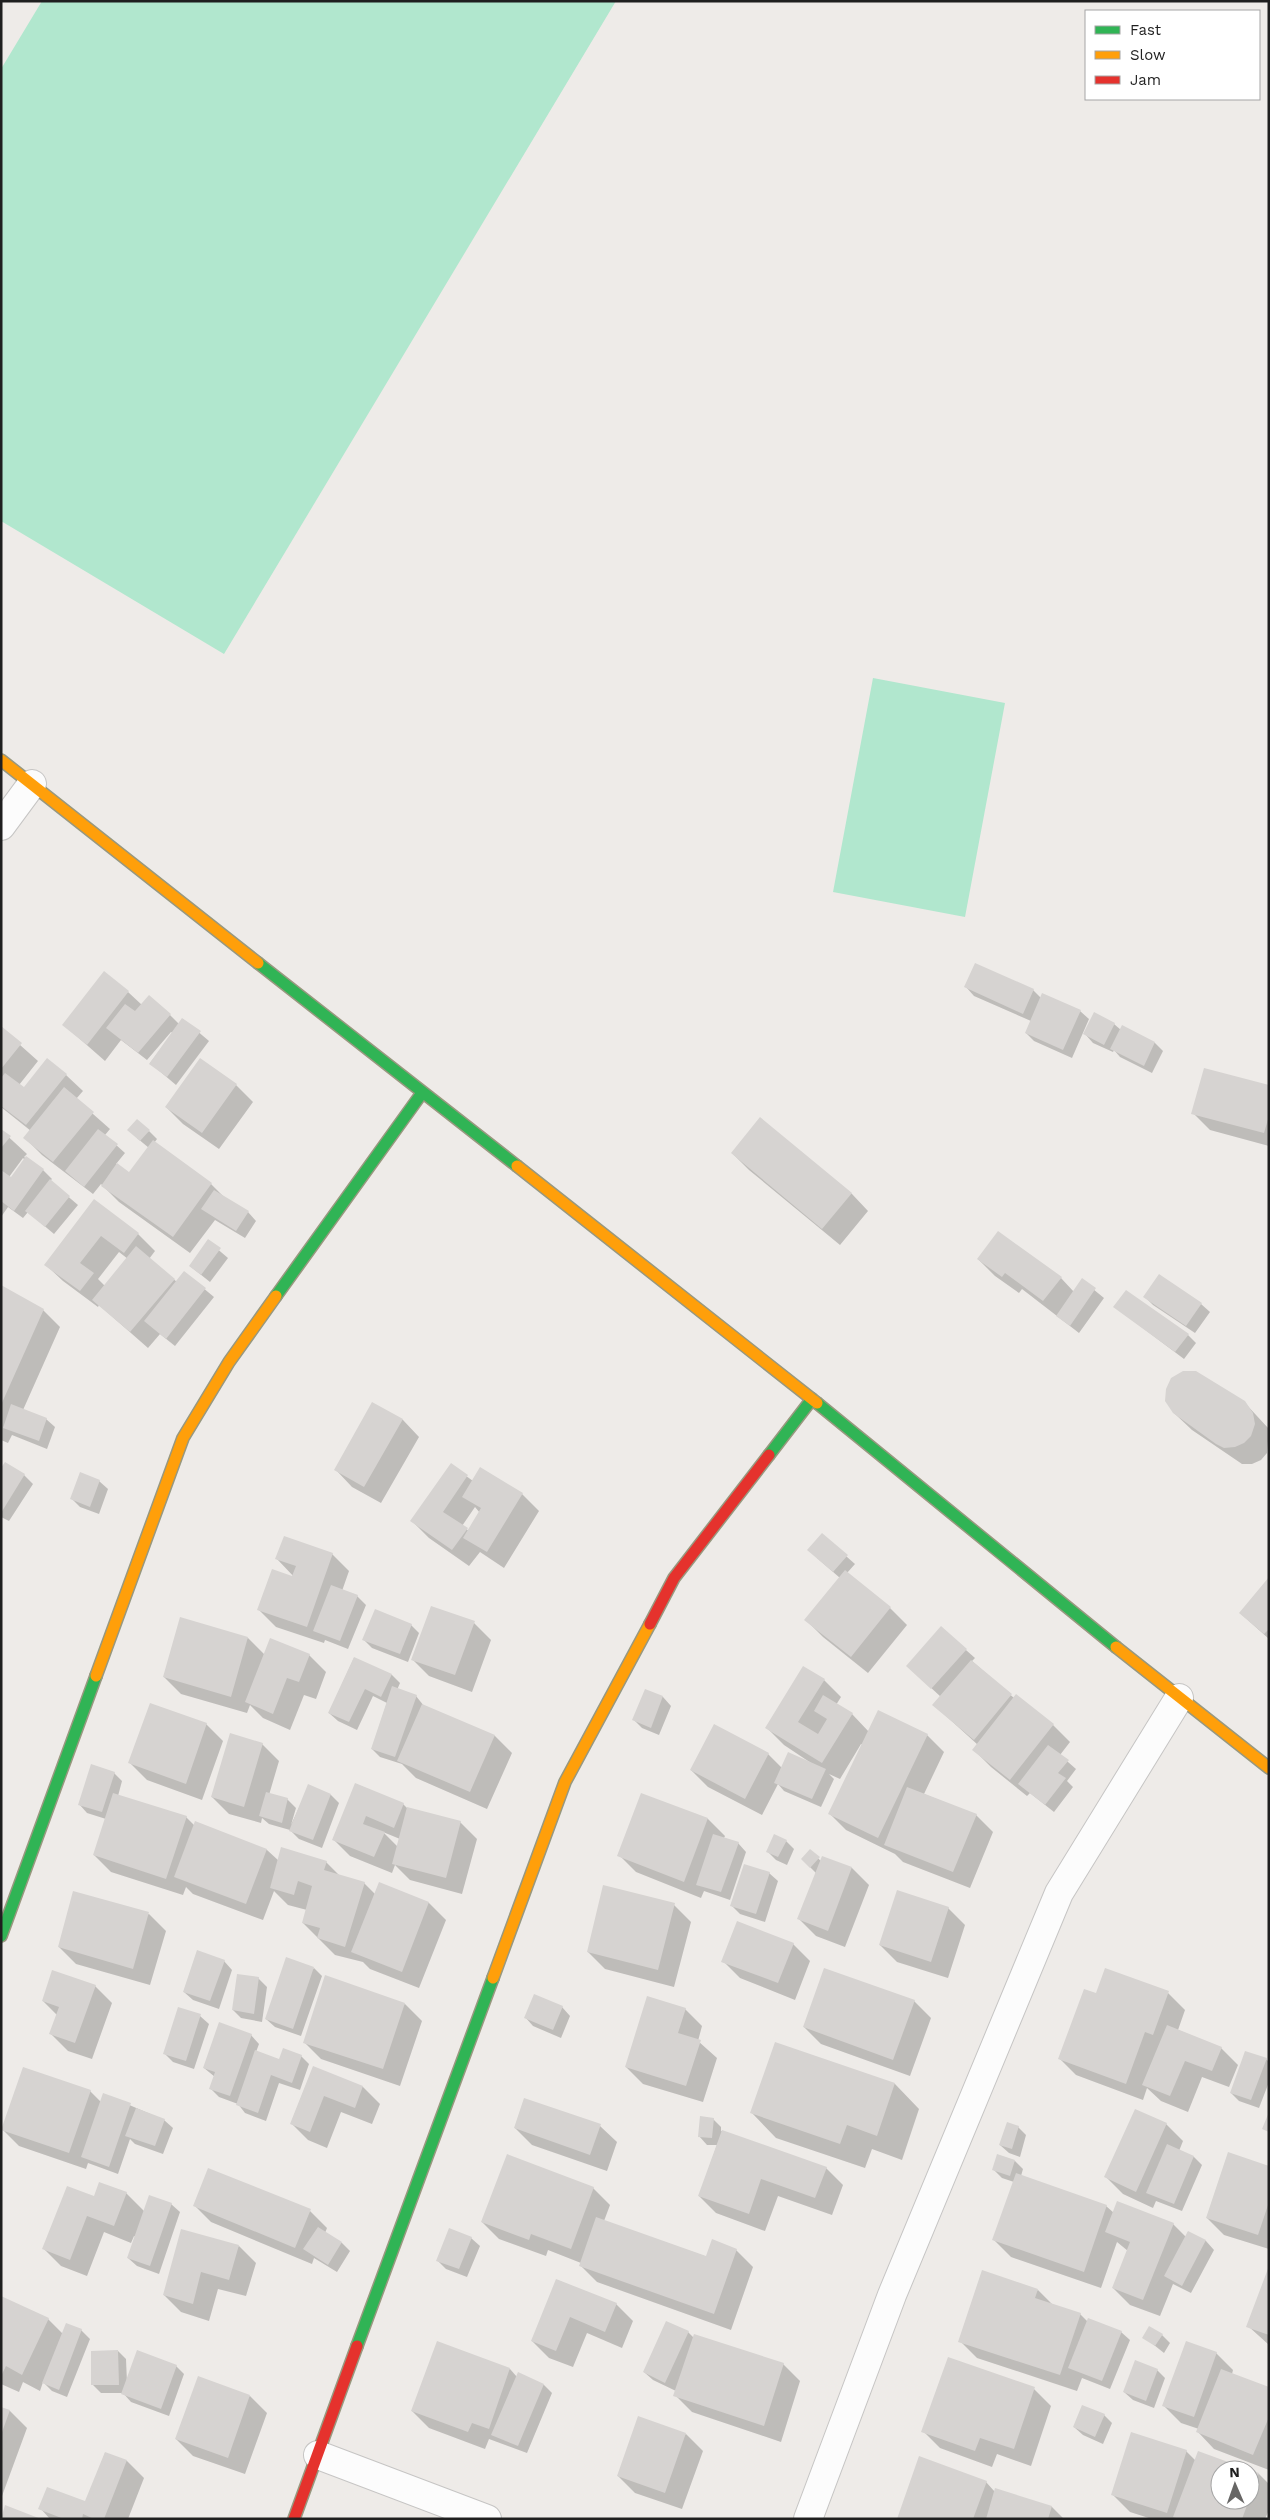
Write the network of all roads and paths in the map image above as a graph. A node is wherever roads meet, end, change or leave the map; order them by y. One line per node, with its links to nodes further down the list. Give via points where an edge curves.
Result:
1 (1, 760): 2 (street)
2 (32, 784): 3 (street); 4 (street)
3 (1, 826)
4 (422, 1093): 5 (street); 8 (street, via 229,1362 183,1438)
5 (812, 1398): 6 (street); 9 (street, via 674,1578 565,1782)
6 (1179, 1698): 7 (street); 12 (street, via 1059,1893 892,2295)
7 (1269, 1768)
8 (1, 1936)
9 (318, 2455): 10 (street); 11 (street)
10 (294, 2519)
11 (487, 2519)
12 (808, 2519)

